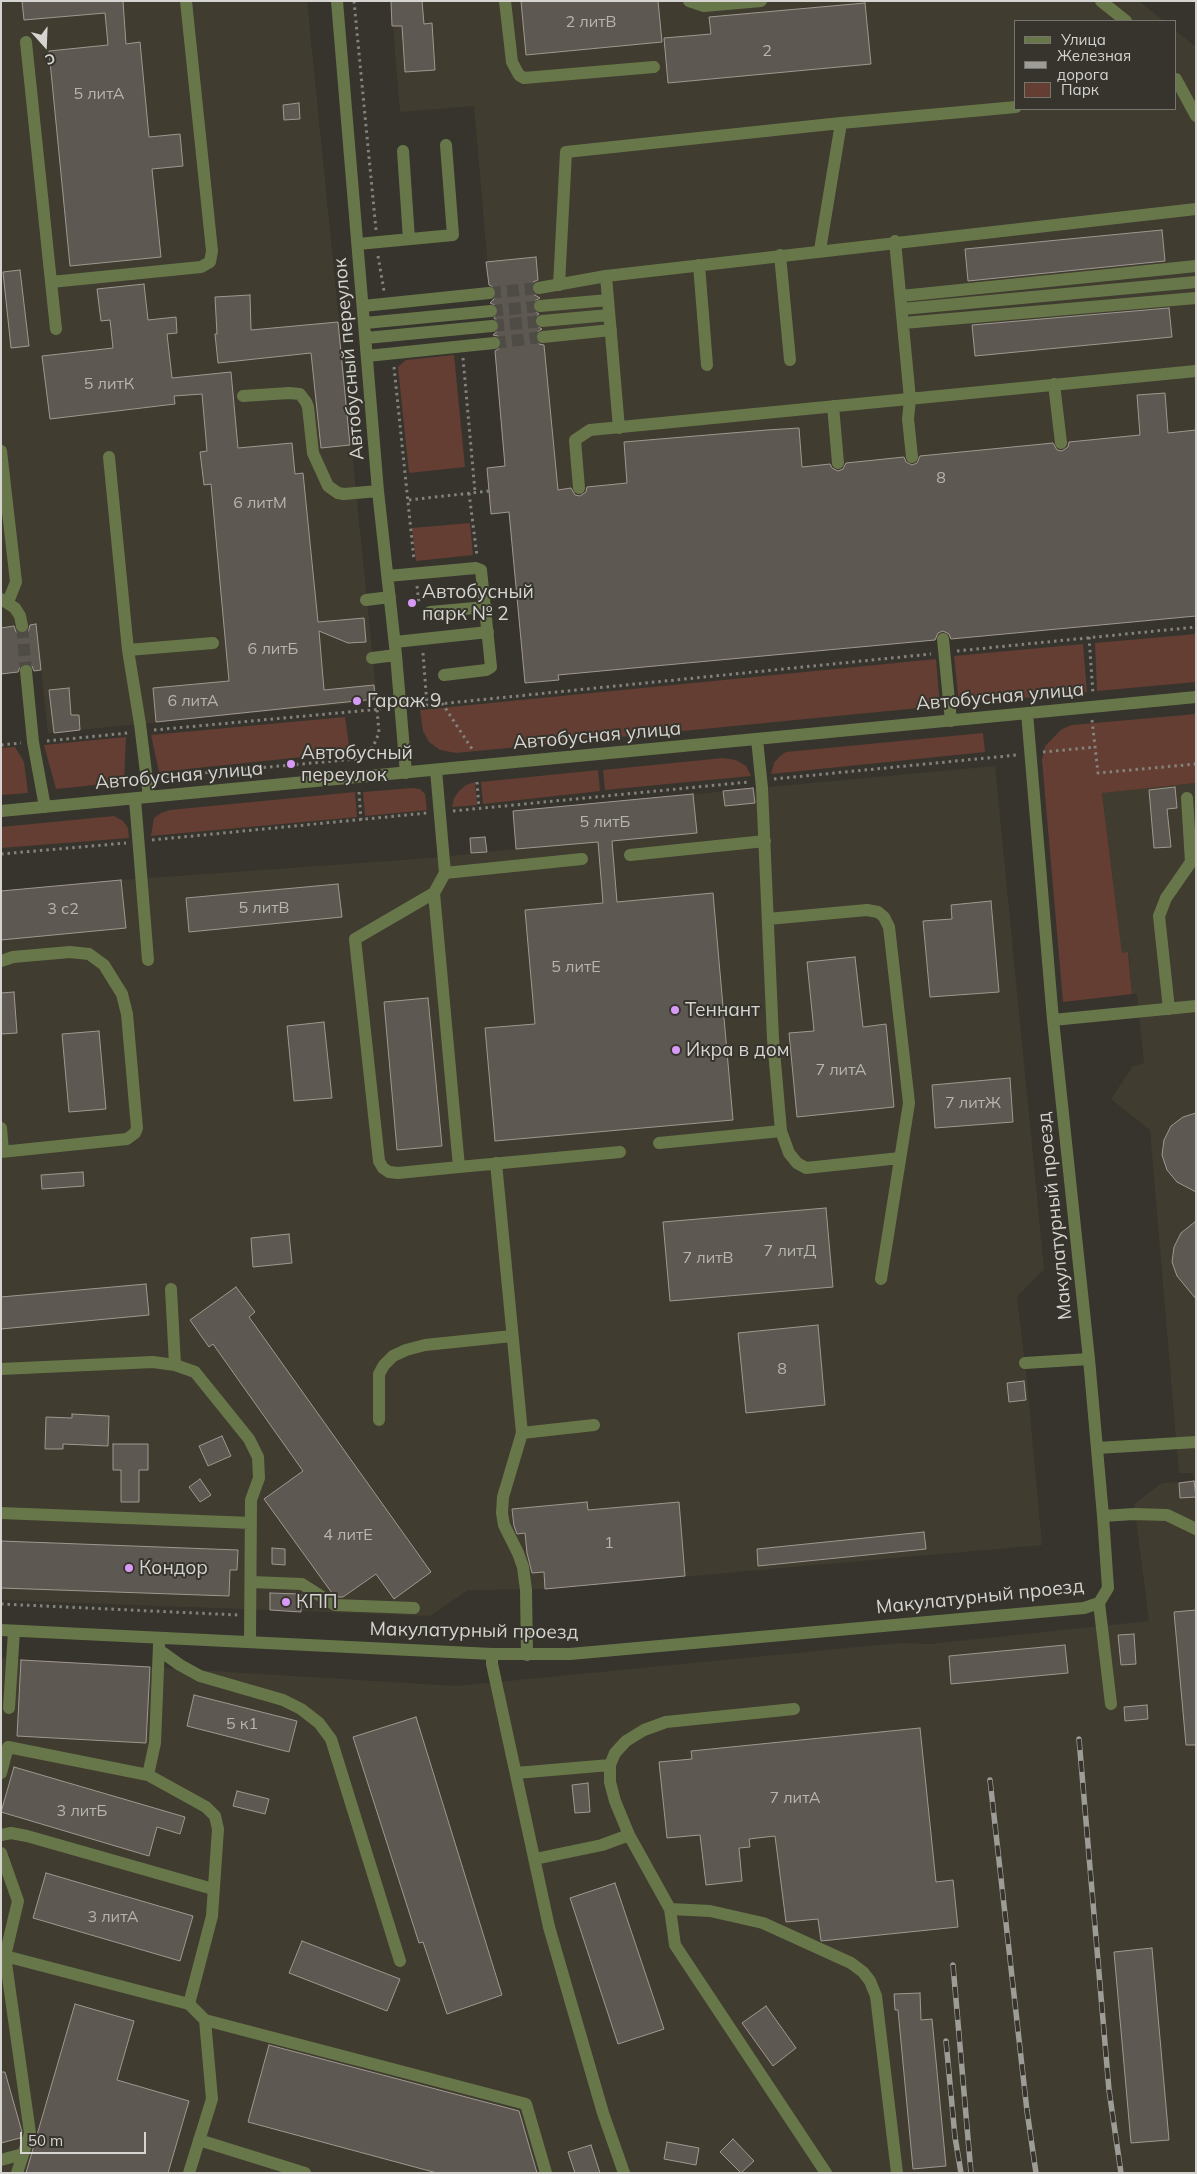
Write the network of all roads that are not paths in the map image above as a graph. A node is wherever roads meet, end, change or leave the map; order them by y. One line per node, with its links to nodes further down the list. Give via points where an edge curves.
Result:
1 (186, 1): 26 (street, via 212,251 210,262 201,267)
2 (337, 1): 20 (street, Автобусный переулок)
3 (505, 1): 9 (street, via 512,62 524,78)
4 (689, 1): 5 (street, via 704,6)
5 (761, 1)
6 (1101, 1): 7 (street)
7 (1125, 20)
8 (26, 42): 26 (street)
9 (654, 67)
10 (1177, 80): 13 (street)
11 (1177, 103): 13 (street)
12 (1014, 108): 14 (street)
13 (1193, 112)
14 (841, 123): 21 (street); 28 (street, via 566,152)
15 (446, 145): 18 (street, via 453,235)
16 (403, 151): 18 (street)
17 (1196, 209): 19 (street)
18 (409, 239): 20 (street)
19 (896, 241): 21 (street); 31 (street)
20 (358, 244): 34 (street, Автобусный переулок)
21 (820, 250): 22 (street)
22 (780, 255): 23 (street); 49 (street)
23 (699, 265): 25 (street); 50 (street)
24 (1196, 266): 31 (street)
25 (606, 276): 28 (street); 33 (street)
26 (51, 282): 43 (street)
27 (1196, 282): 36 (street)
28 (559, 285): 29 (street)
29 (539, 288)
30 (489, 293): 34 (street)
31 (900, 296): 36 (street)
32 (1196, 298): 41 (street)
33 (608, 300): 35 (street); 38 (street)
34 (364, 306): 40 (street, Автобусный переулок)
35 (540, 306)
36 (902, 309): 41 (street)
37 (491, 311): 40 (street)
38 (609, 315): 39 (street); 44 (street)
39 (542, 321)
40 (365, 323): 45 (street, Автобусный переулок)
41 (903, 323): 54 (street)
42 (492, 326): 45 (street)
43 (56, 329)
44 (610, 330): 46 (street); 56 (street)
45 (366, 338): 48 (street, Автобусный переулок)
46 (543, 338)
47 (494, 342): 48 (street)
48 (367, 356): 63 (street, Автобусный переулок)
49 (790, 360)
50 (707, 365)
51 (1196, 372): 52 (street)
52 (1054, 384): 54 (street); 57 (street)
53 (243, 396): 63 (street, via 300,394 308,407 312,453 328,486 344,494)
54 (910, 399): 55 (street); 60 (street, via 908,419)
55 (833, 406): 56 (street); 61 (street)
56 (619, 428): 62 (street, via 590,430 575,440)
57 (1061, 443)
58 (1, 452): 66 (street, via 16,582)
59 (109, 457): 75 (street)
60 (912, 457)
61 (838, 463)
62 (579, 488)
63 (378, 491): 64 (street, Автобусный переулок)
64 (388, 576): 65 (street, Автобусный переулок); 68 (street, via 479,569)
65 (390, 597): 67 (street); 74 (street, Автобусный переулок)
66 (4, 600): 70 (street, via 20,616)
67 (366, 600)
68 (486, 607): 69 (street); 71 (street)
69 (430, 612)
70 (22, 626)
71 (488, 632): 74 (street); 78 (street, via 492,665 489,670)
72 (943, 639): 81 (street)
73 (213, 643): 75 (street)
74 (396, 648): 76 (street); 84 (street, Автобусный переулок)
75 (128, 650): 85 (street)
76 (372, 658)
77 (26, 671): 88 (street)
78 (444, 675)
79 (1196, 697): 80 (street, Автобусная улица)
80 (1027, 713): 81 (street, Автобусная улица); 100 (street, Макулатурный проезд)
81 (951, 721): 82 (street, Автобусная улица)
82 (757, 739): 83 (street, Автобусная улица); 90 (street)
83 (436, 770): 84 (street, Автобусная улица); 93 (street)
84 (406, 773): 85 (street, Автобусная улица)
85 (148, 797): 87 (street, Автобусная улица)
86 (1187, 798): 99 (street, via 1192,862 1166,898 1159,916)
87 (135, 799): 88 (street, Автобусная улица); 96 (street)
88 (45, 807): 89 (street, Автобусная улица)
89 (1, 811)
90 (765, 841): 91 (street); 95 (street)
91 (630, 855)
92 (582, 859): 93 (street)
93 (445, 872): 94 (street)
94 (434, 893): 108 (street); 108 (street, via 355,939 379,1161 389,1172 398,1173)
95 (768, 919): 102 (street); 106 (street, via 867,910 884,917 889,927 909,1104)
96 (148, 960)
97 (1, 961): 104 (street, via 70,952 89,954 104,965 122,994 127,1014 137,1128 127,1139)
98 (1196, 1006): 99 (street)
99 (1169, 1009): 100 (street)
100 (1053, 1020): 112 (street, Макулатурный проезд)
101 (1, 1128): 104 (street)
102 (781, 1131): 103 (street); 106 (street, via 790,1153 797,1163 806,1168)
103 (659, 1144)
104 (2, 1151)
105 (620, 1152): 107 (street)
106 (900, 1158): 109 (street)
107 (496, 1163): 108 (street); 111 (street)
108 (459, 1167)
109 (881, 1280)
110 (170, 1289): 114 (street)
111 (512, 1336): 116 (street, via 425,1345 393,1356 379,1374); 118 (street)
112 (1089, 1359): 113 (street); 120 (street, Макулатурный проезд)
113 (1025, 1363)
114 (175, 1365): 115 (street, via 153,1362); 123 (street, via 195,1372 249,1439 258,1457 259,1478 251,1500)
115 (1, 1369)
116 (379, 1420)
117 (594, 1425): 118 (street)
118 (522, 1433): 132 (street, via 503,1497 502,1513 522,1567 526,1590)
119 (1196, 1442): 120 (street)
120 (1097, 1448): 122 (street, Макулатурный проезд)
121 (1, 1513): 123 (street)
122 (1103, 1516): 124 (street, via 1167,1515); 126 (street, Макулатурный проезд, via 1108,1588)
123 (251, 1523): 125 (street)
124 (1196, 1529)
125 (251, 1582): 127 (street, via 302,1584 335,1604); 129 (street)
126 (1099, 1602): 132 (street, Макулатурный проезд, via 1075,1609 570,1654); 133 (street)
127 (414, 1608)
128 (8, 1631): 130 (street, Макулатурный проезд); 134 (street)
129 (250, 1642): 130 (street, Макулатурный проезд); 131 (street, Макулатурный проезд)
130 (159, 1644): 139 (street, via 155,1743); 147 (street, via 180,1665 200,1676 283,1700 319,1722 331,1739)
131 (492, 1654): 132 (street, Макулатурный проезд); 138 (street)
132 (527, 1655)
133 (1111, 1704)
134 (9, 1708)
135 (794, 1709): 136 (street, via 666,1722 626,1741)
136 (610, 1765): 138 (street); 141 (street, via 615,1801)
137 (1, 1773): 139 (street, via 8,1747)
138 (516, 1773): 143 (street)
139 (148, 1775): 144 (street, via 206,1807 215,1816 218,1829)
140 (1, 1835): 144 (street, via 27,1836)
141 (629, 1835): 143 (street, via 602,1846); 145 (street)
142 (1, 1853): 146 (street, via 18,1901)
143 (535, 1859): 157 (street, via 549,1927 603,2113)
144 (213, 1889): 148 (street, via 212,1916)
145 (670, 1909): 158 (street, via 675,1945); 159 (street, via 710,1910 763,1923 851,1963 863,1972 876,1996)
146 (3, 1957): 148 (street); 151 (street, via 30,2133)
147 (400, 1960)
148 (189, 2004): 149 (street)
149 (205, 2020): 150 (street, via 212,2099); 156 (street, via 526,2104)
150 (199, 2140): 154 (street); 155 (street)
151 (23, 2154): 152 (street); 153 (street)
152 (1, 2160)
153 (17, 2173)
154 (189, 2173)
155 (305, 2173)
156 (546, 2173)
157 (624, 2173)
158 (826, 2173)
159 (897, 2173)

